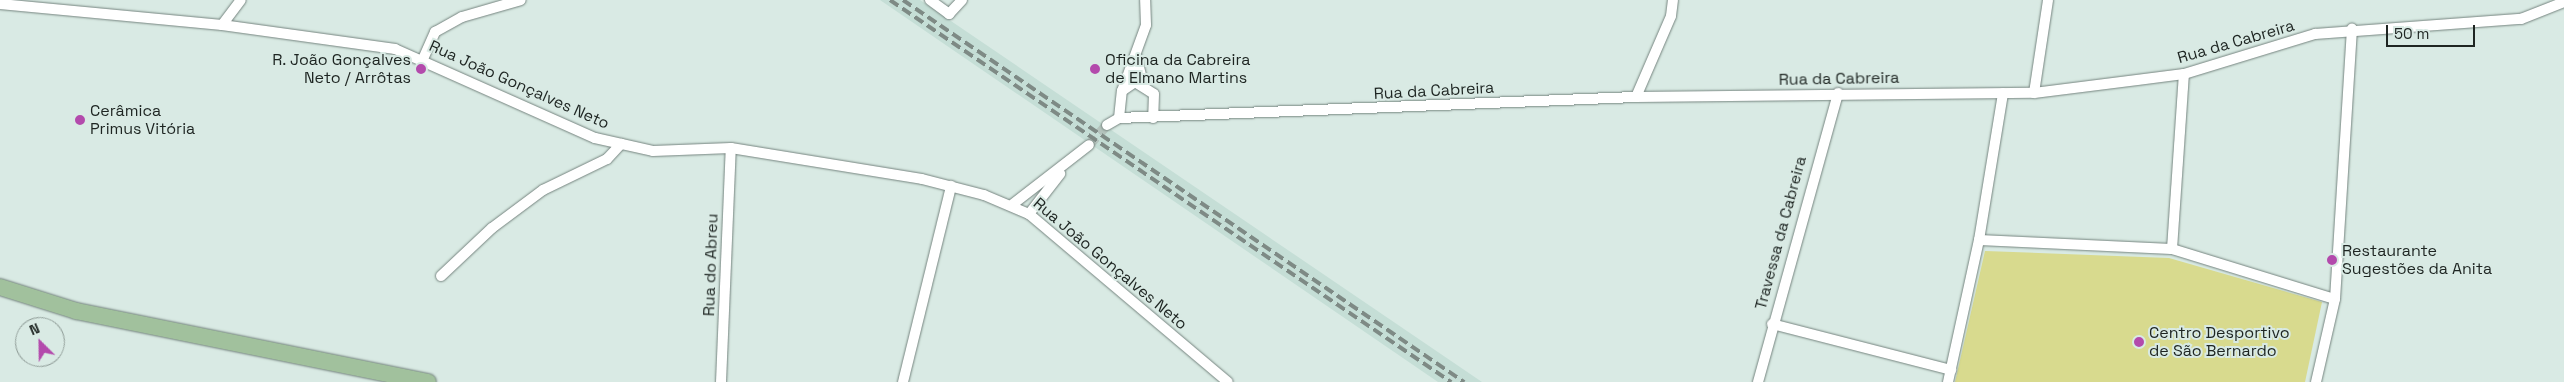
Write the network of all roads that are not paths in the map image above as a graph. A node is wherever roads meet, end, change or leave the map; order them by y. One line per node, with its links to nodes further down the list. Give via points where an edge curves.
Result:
1 (241, 0): 10 (street)
2 (521, 0): 13 (street, via 462,17 435,32)
3 (930, 0): 4 (street, via 949,14)
4 (962, 0)
5 (1146, 0): 12 (street, via 1146,25)
6 (1673, 0): 20 (street, via 1671,16)
7 (2048, 0): 19 (street)
8 (2564, 2): 11 (street, Rua da Cabreira, via 2521,19)
9 (0, 4): 10 (street, Rua João Gonçalves Neto)
10 (222, 25): 13 (street, Rua João Gonçalves Neto, via 395,49)
11 (2352, 29): 14 (street, Rua da Cabreira, via 2315,34); 35 (street)
12 (1136, 55): 15 (street); 16 (street)
13 (423, 59): 24 (street, Rua João Gonçalves Neto, via 594,138)
14 (2184, 74): 19 (street, Rua da Cabreira); 32 (street)
15 (1143, 83): 16 (street); 22 (street, via 1154,94)
16 (1122, 90): 21 (street)
17 (1838, 93): 18 (street, Rua da Cabreira); 20 (street, Rua da Cabreira); 36 (street, Travessa da Cabreira)
18 (2003, 93): 19 (street, Rua da Cabreira); 31 (street)
19 (2034, 93)
20 (1636, 97): 22 (street, Rua da Cabreira)
21 (1119, 118): 22 (street, Rua da Cabreira); 23 (street)
22 (1153, 118)
23 (1107, 125)
24 (620, 144): 26 (street, Rua João Gonçalves Neto, via 653,151); 33 (street, via 607,159 543,190 492,228)
25 (1089, 145): 27 (street)
26 (731, 148): 28 (street, Rua João Gonçalves Neto); 39 (street, Rua do Abreu)
27 (1063, 169): 29 (street); 30 (street)
28 (951, 186): 29 (street, Rua João Gonçalves Neto); 40 (street)
29 (1013, 204): 30 (street, Rua João Gonçalves Neto)
30 (1029, 214): 41 (street, Rua João Gonçalves Neto)
31 (1979, 240): 32 (street); 37 (street)
32 (2172, 249): 35 (street)
33 (441, 276)
34 (0, 287): 38 (main road, via 76,311)
35 (2335, 299): 44 (street)
36 (1772, 324): 37 (street); 42 (street, Travessa da Cabreira)
37 (1951, 370): 43 (street)
38 (428, 382)
39 (721, 382)
40 (903, 382)
41 (1228, 382)
42 (1758, 382)
43 (1948, 382)
44 (2316, 382)

